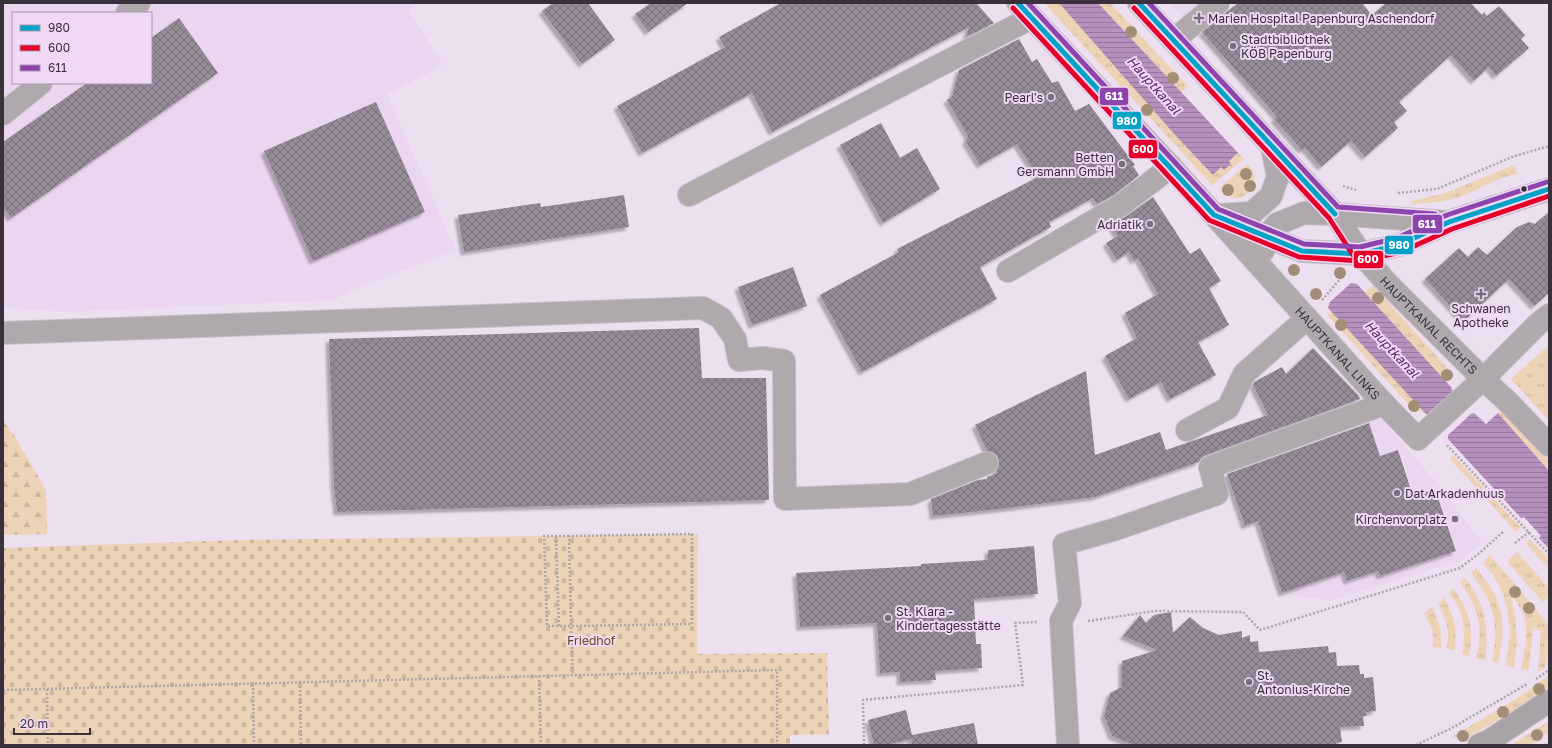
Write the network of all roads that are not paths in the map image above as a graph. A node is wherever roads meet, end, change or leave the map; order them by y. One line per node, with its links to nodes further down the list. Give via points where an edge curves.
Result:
1 (139, 3): 5 (street)
2 (1139, 3): 6 (street, HAUPTKANAL RECHTS)
3 (1218, 3): 6 (street)
4 (1025, 10): 10 (street, HAUPTKANAL LINKS); 12 (street)
5 (128, 12)
6 (1174, 40): 9 (street, HAUPTKANAL RECHTS)
7 (40, 84): 8 (street)
8 (3, 114)
9 (1272, 147): 13 (street, HAUPTKANAL RECHTS); 14 (street, via 1278,176 1271,196 1252,213)
10 (1171, 166): 14 (street, HAUPTKANAL LINKS); 19 (street, via 1121,206)
11 (1549, 189): 15 (street, HAUPTKANAL LINKS)
12 (689, 195)
13 (1335, 214): 15 (street); 16 (street, via 1304,214 1277,224); 17 (street, HAUPTKANAL RECHTS)
14 (1214, 215): 16 (street, HAUPTKANAL LINKS); 18 (street, HAUPTKANAL LINKS)
15 (1449, 222): 17 (street, HAUPTKANAL LINKS, via 1399,245)
16 (1266, 237): 17 (street, HAUPTKANAL LINKS, via 1302,251); 18 (street)
17 (1361, 254): 23 (street, HAUPTKANAL RECHTS)
18 (1259, 266): 21 (street, HAUPTKANAL LINKS)
19 (1008, 271)
20 (1549, 315): 23 (street)
21 (1306, 319): 24 (street, HAUPTKANAL LINKS); 25 (street, via 1244,374 1228,408)
22 (3, 333): 27 (street, via 704,308 721,318 735,339 739,360 763,358 784,361 785,499 910,494)
23 (1483, 379): 24 (street, HAUPTKANAL LINKS, via 1418,440); 26 (street, HAUPTKANAL RECHTS)
24 (1384, 404): 29 (street, via 1210,467 1217,494 1064,544 1070,603 1061,621)
25 (1187, 430)
26 (1549, 445)
27 (987, 463)
28 (1549, 701): 30 (main road)
29 (1068, 745)
30 (1479, 745)

